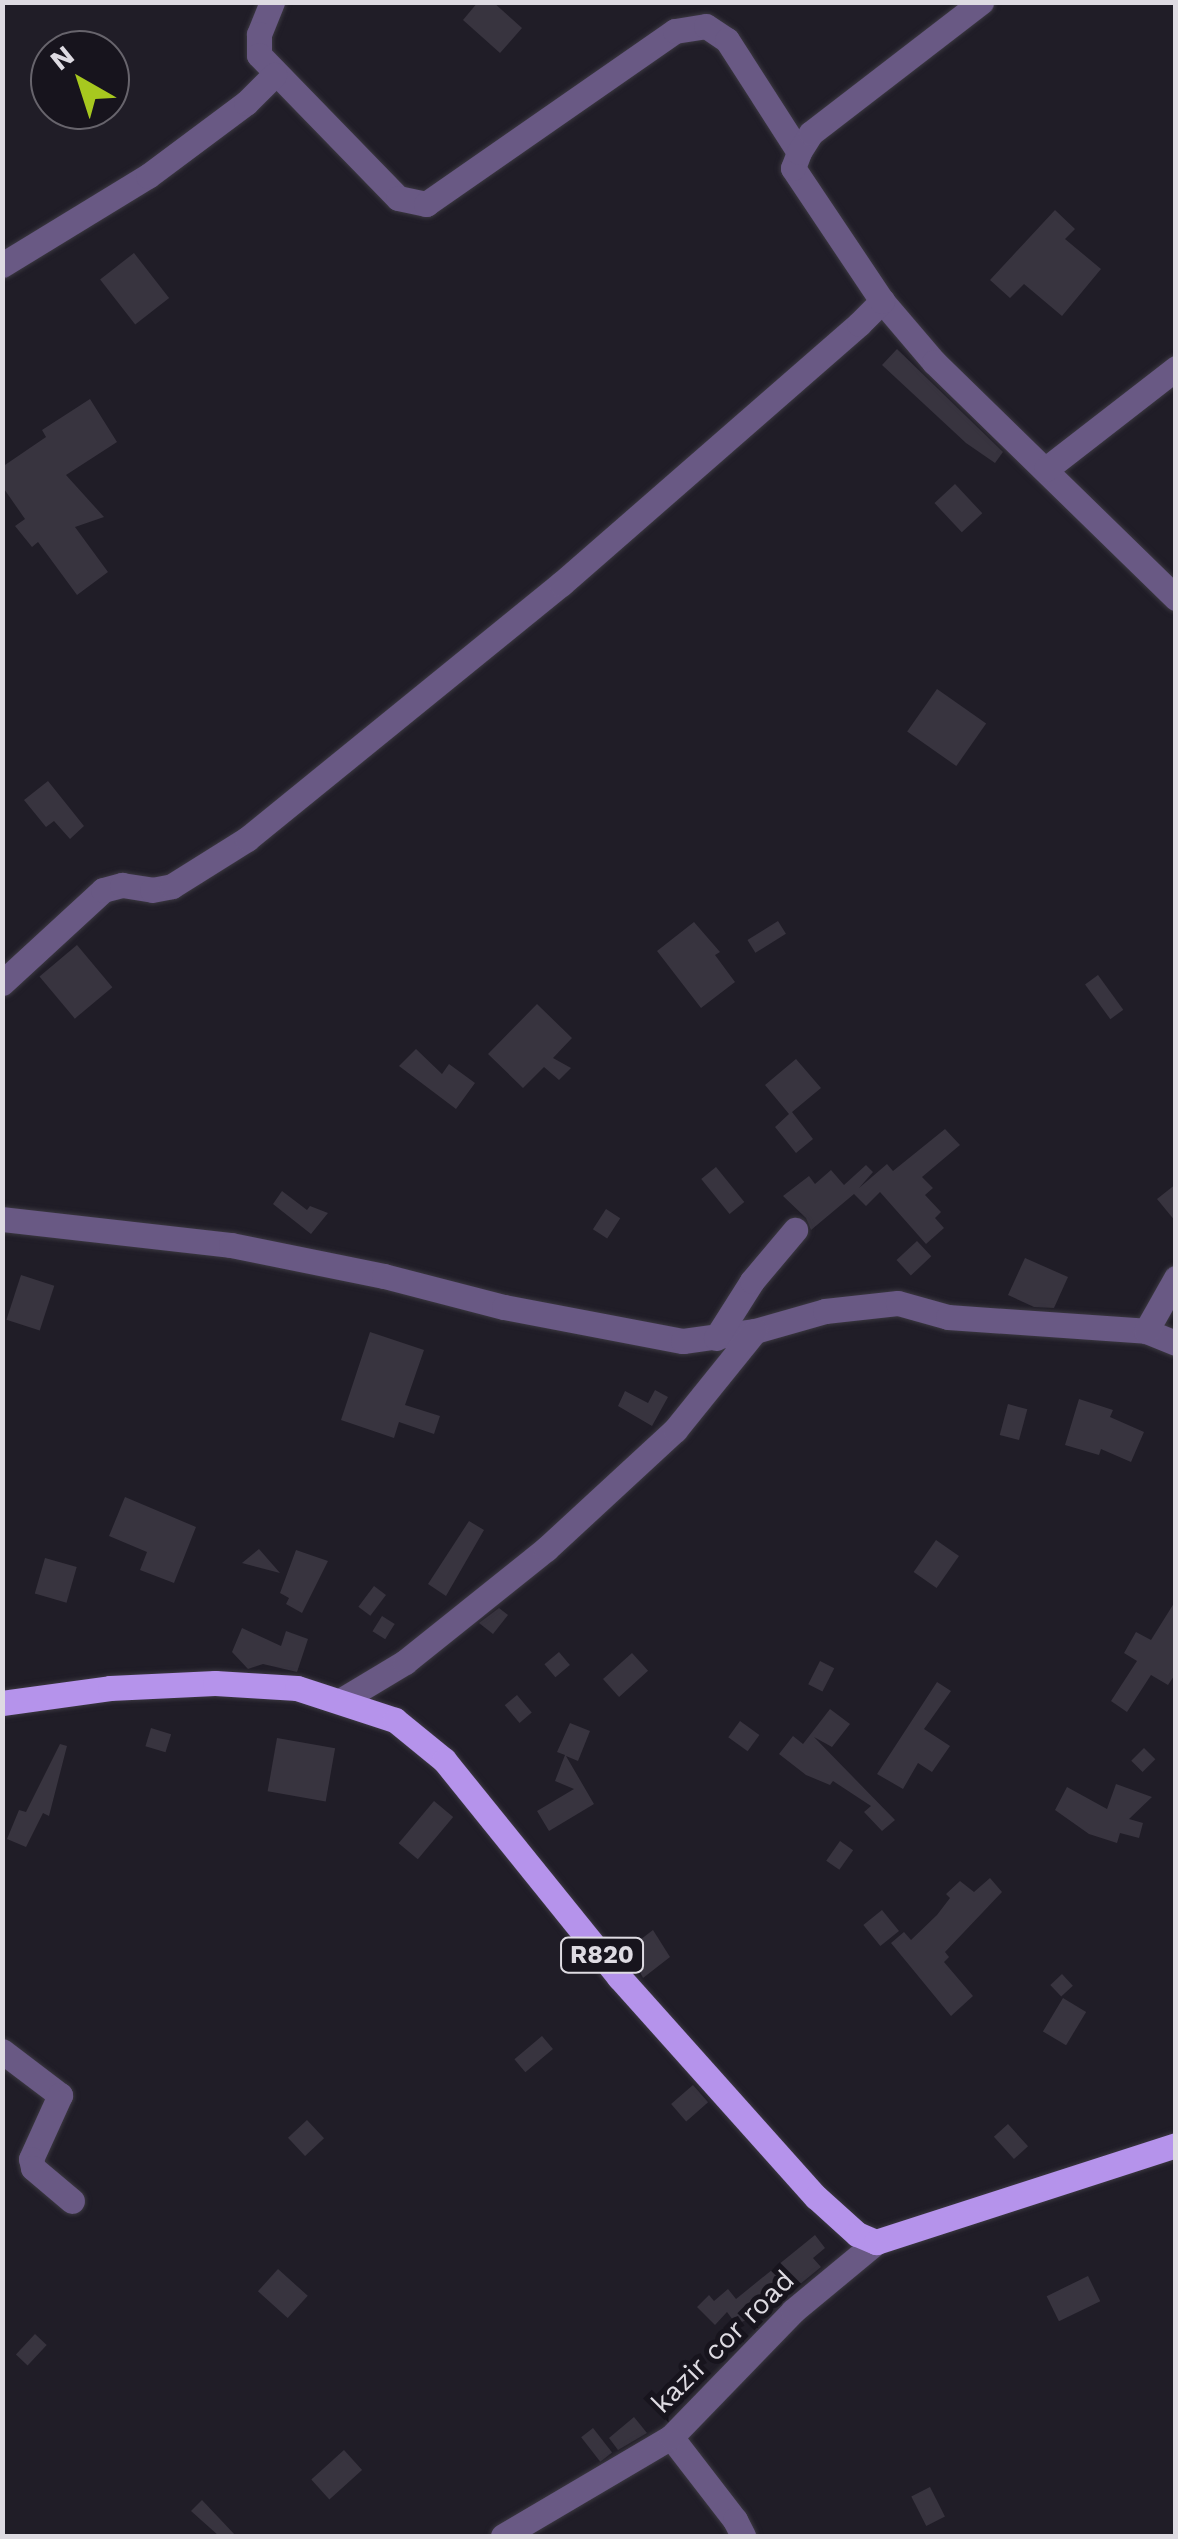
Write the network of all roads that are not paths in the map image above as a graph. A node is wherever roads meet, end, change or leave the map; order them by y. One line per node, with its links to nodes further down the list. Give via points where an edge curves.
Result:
1 (272, 2): 3 (street, via 258,55)
2 (981, 2): 4 (street, via 811,132)
3 (274, 75): 4 (street, via 398,198 426,204 675,30 706,26 727,40); 5 (street, via 148,176)
4 (798, 152): 6 (street, via 794,168)
5 (2, 265)
6 (882, 301): 8 (street, via 934,362); 10 (street, via 561,584 247,838 172,886 103,890)
7 (1176, 368): 8 (street)
8 (1046, 469): 9 (street)
9 (1176, 598)
10 (2, 983)
11 (2, 1219): 16 (street, via 231,1245 684,1342)
12 (794, 1230): 16 (street)
13 (1176, 1278): 14 (street)
14 (1146, 1331): 15 (street, via 948,1317 898,1303 826,1311); 17 (street)
15 (755, 1332): 16 (street); 18 (street, via 674,1430 546,1549 405,1662)
16 (716, 1338)
17 (1176, 1343)
18 (340, 1701): 19 (main road, R820, via 297,1688 215,1683); 23 (main road, R820, via 395,1720 444,1760 619,1976 816,2197)
19 (2, 1703)
20 (2, 2051): 22 (street, via 60,2094 31,2160)
21 (1176, 2146): 23 (main road)
22 (72, 2201)
23 (876, 2242): 24 (street, kazir cor road, via 793,2311)
24 (672, 2437): 25 (street, kazir cor road); 26 (street)
25 (503, 2536)
26 (742, 2536)

